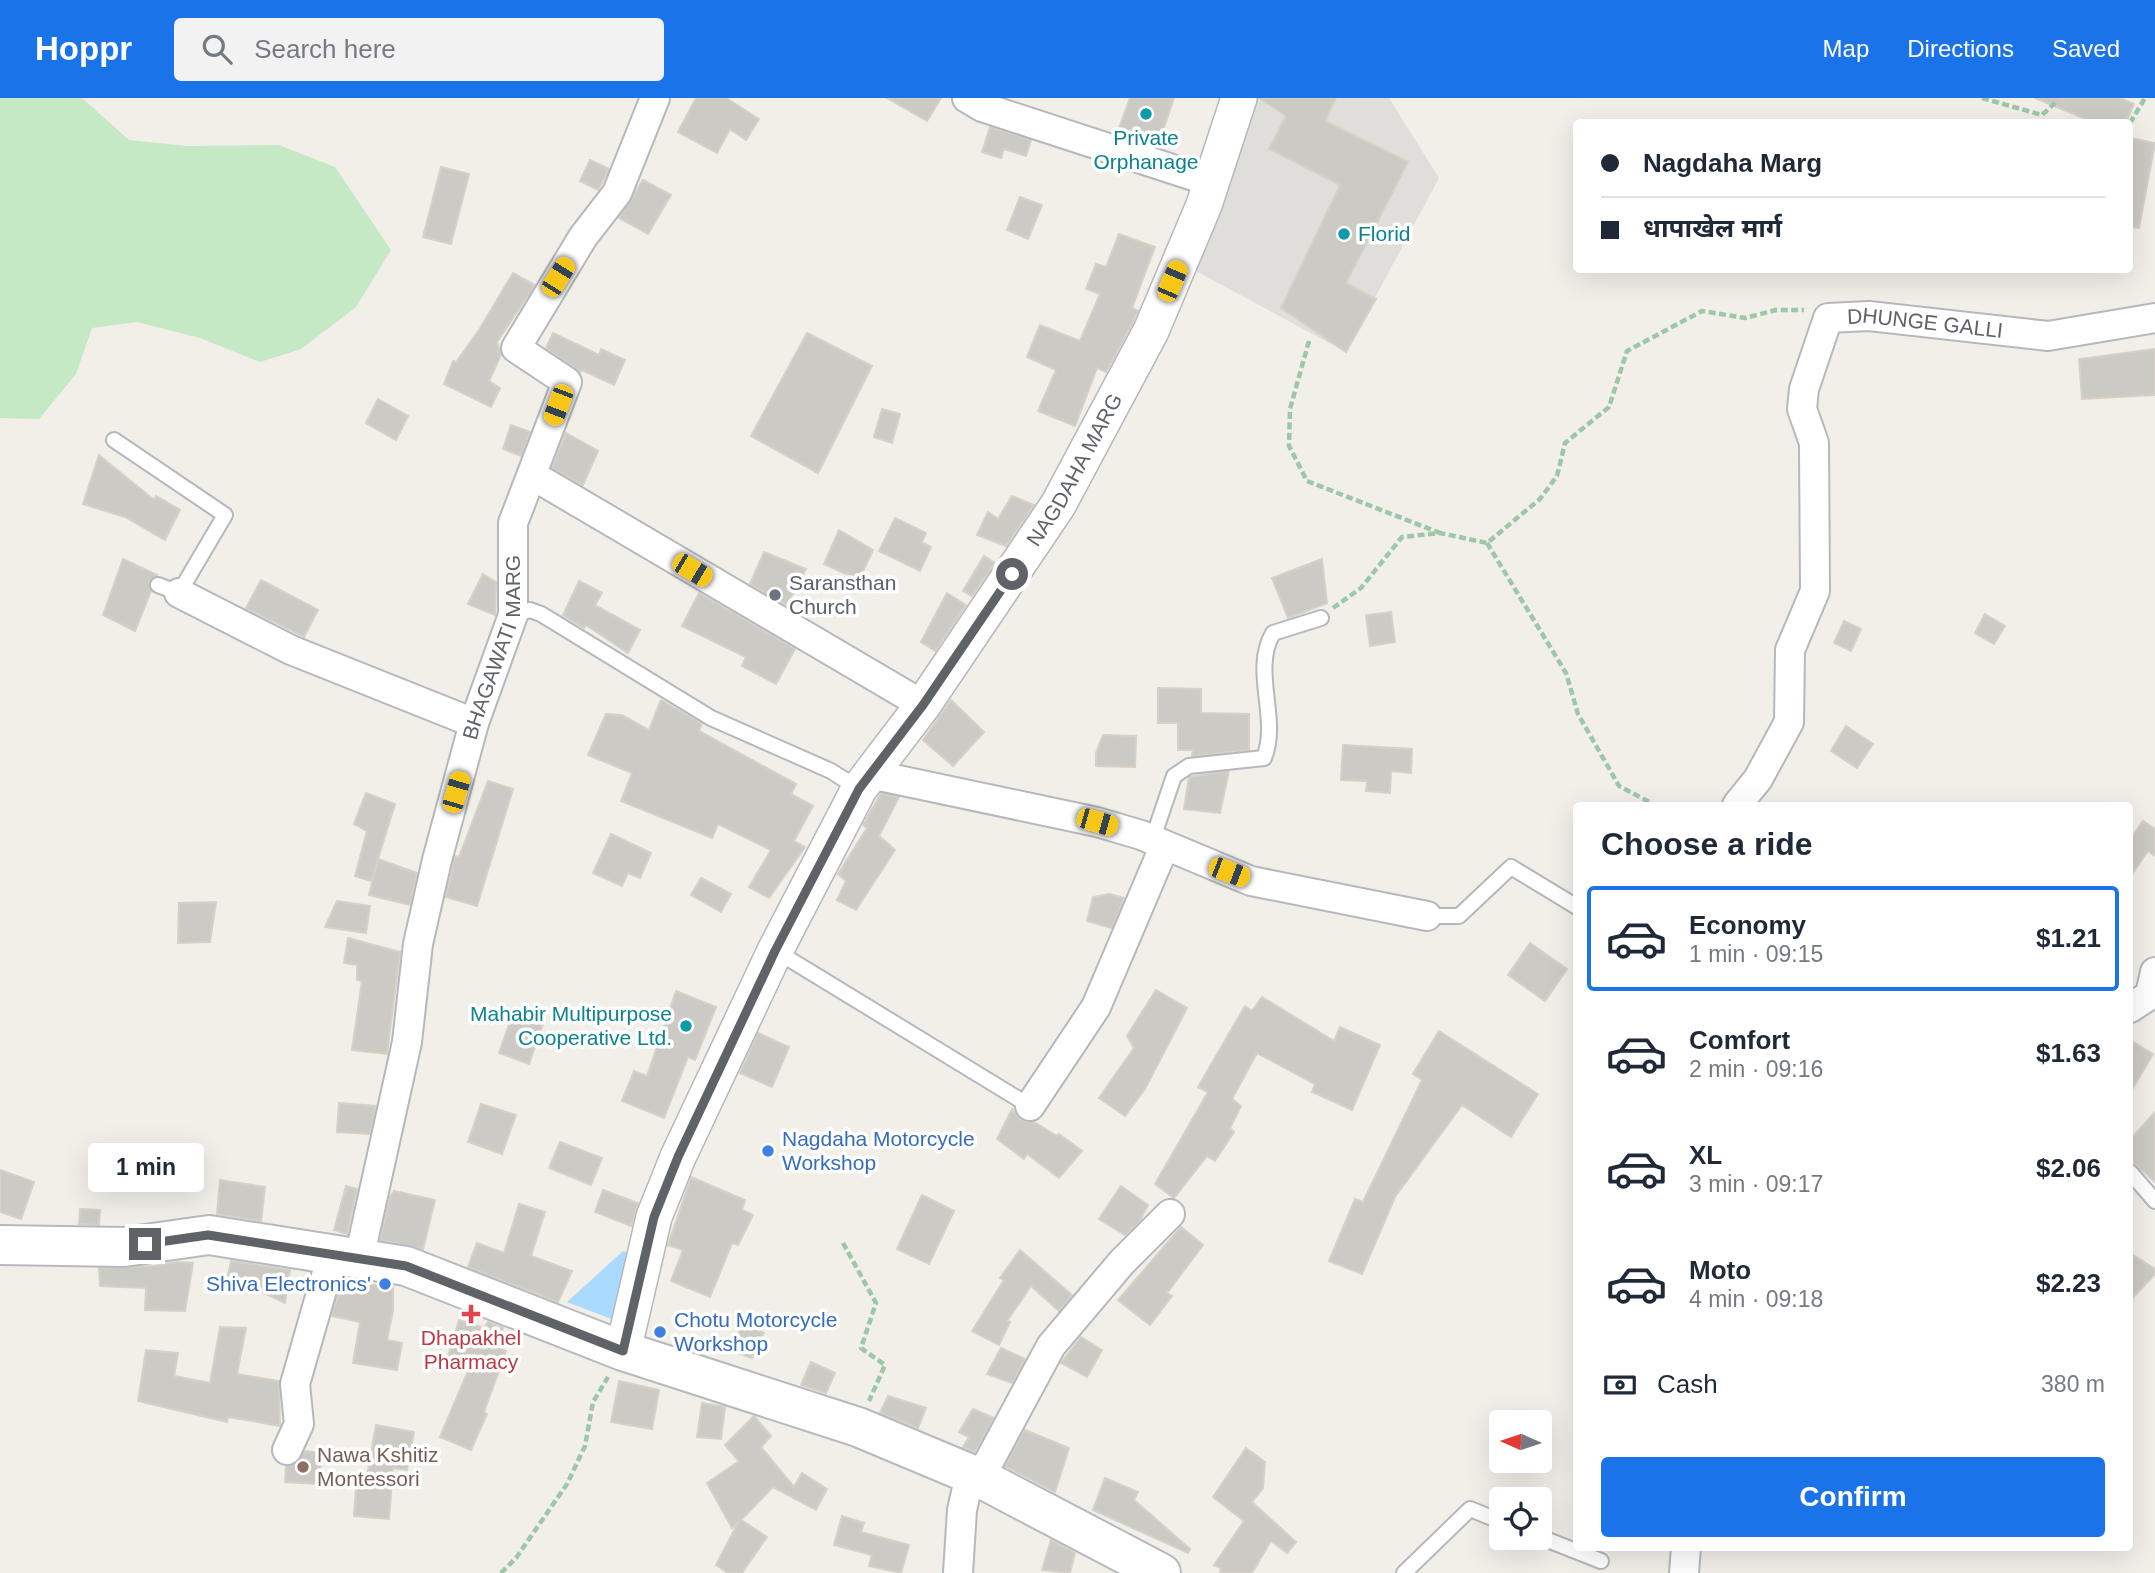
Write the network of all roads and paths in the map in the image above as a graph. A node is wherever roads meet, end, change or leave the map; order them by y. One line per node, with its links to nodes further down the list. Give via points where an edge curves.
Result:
1 (654, 98): 13 (street, BHAGAWATI MARG, via 617,193 583,237 516,348 567,382)
2 (967, 98): 8 (street, via 982,107)
3 (1239, 98): 8 (street, NAGDAHA MARG)
4 (1982, 98): 6 (path, via 2042,115)
5 (2144, 98): 7 (path)
6 (2058, 100)
7 (2132, 119)
8 (1212, 182): 19 (street, NAGDAHA MARG, via 1151,331 1058,505)
9 (1805, 310): 15 (path, via 1776,310 1745,318 1702,311 1627,351 1609,407 1565,443 1557,476 1540,499)
10 (2155, 318): 23 (street, DHUNGE GALLI, via 2048,336 1869,316 1828,318 1804,389 1802,409 1814,443 1815,591 1790,650 1789,722 1758,779)
11 (1309, 341): 14 (path, via 1290,409 1289,446 1307,481)
12 (114, 440): 16 (lane, via 225,514)
13 (531, 475): 17 (street, BHAGAWATI MARG, via 513,523); 19 (street)
14 (1440, 533): 15 (path); 18 (path, via 1402,537 1361,588)
15 (1487, 543): 22 (path, via 1566,673 1578,714 1619,786)
16 (168, 589): 20 (street, via 291,650)
17 (513, 615): 20 (street, BHAGAWATI MARG); 21 (lane, via 530,610 541,614 711,718)
18 (1321, 618): 24 (lane, via 1273,633 1263,650 1271,741 1264,758 1189,766 1174,776)
19 (923, 705): 21 (street, NAGDAHA MARG)
20 (474, 723): 36 (street, BHAGAWATI MARG, via 418,944 407,1042)
21 (864, 782): 24 (street, via 1097,822); 27 (street, NAGDAHA MARG)
22 (1649, 802)
23 (1739, 802)
24 (1158, 844): 26 (street, via 1251,881); 30 (street, via 1096,1007)
25 (1573, 905): 26 (lane, via 1511,867 1459,916)
26 (1427, 916)
27 (775, 951): 30 (lane); 37 (street, NAGDAHA MARG, via 654,1217)
28 (2155, 972): 29 (street, via 2150,995)
29 (2133, 1006)
30 (1030, 1105)
31 (2133, 1176): 32 (lane)
32 (2155, 1202)
33 (1170, 1214): 40 (street, via 1122,1262 1051,1346)
34 (843, 1243): 38 (path, via 876,1303 861,1348 885,1365)
35 (0, 1245): 36 (main road, via 124,1247 208,1235)
36 (346, 1257): 37 (main road, via 406,1266); 39 (street, BHAGAWATI MARG, via 295,1384 299,1424)
37 (623, 1351): 38 (main road); 47 (path, via 593,1402 585,1446 567,1484 541,1525)
38 (858, 1427): 40 (main road)
39 (287, 1450)
40 (975, 1476): 48 (street, via 962,1510); 49 (main road)
41 (1489, 1517): 50 (lane, via 1470,1509)
42 (1552, 1542): 43 (lane)
43 (1573, 1550)
44 (1576, 1551): 46 (lane)
45 (1686, 1551): 51 (street)
46 (1601, 1561)
47 (501, 1573)
48 (958, 1573)
49 (1161, 1573)
50 (1405, 1573)
51 (1684, 1573)

